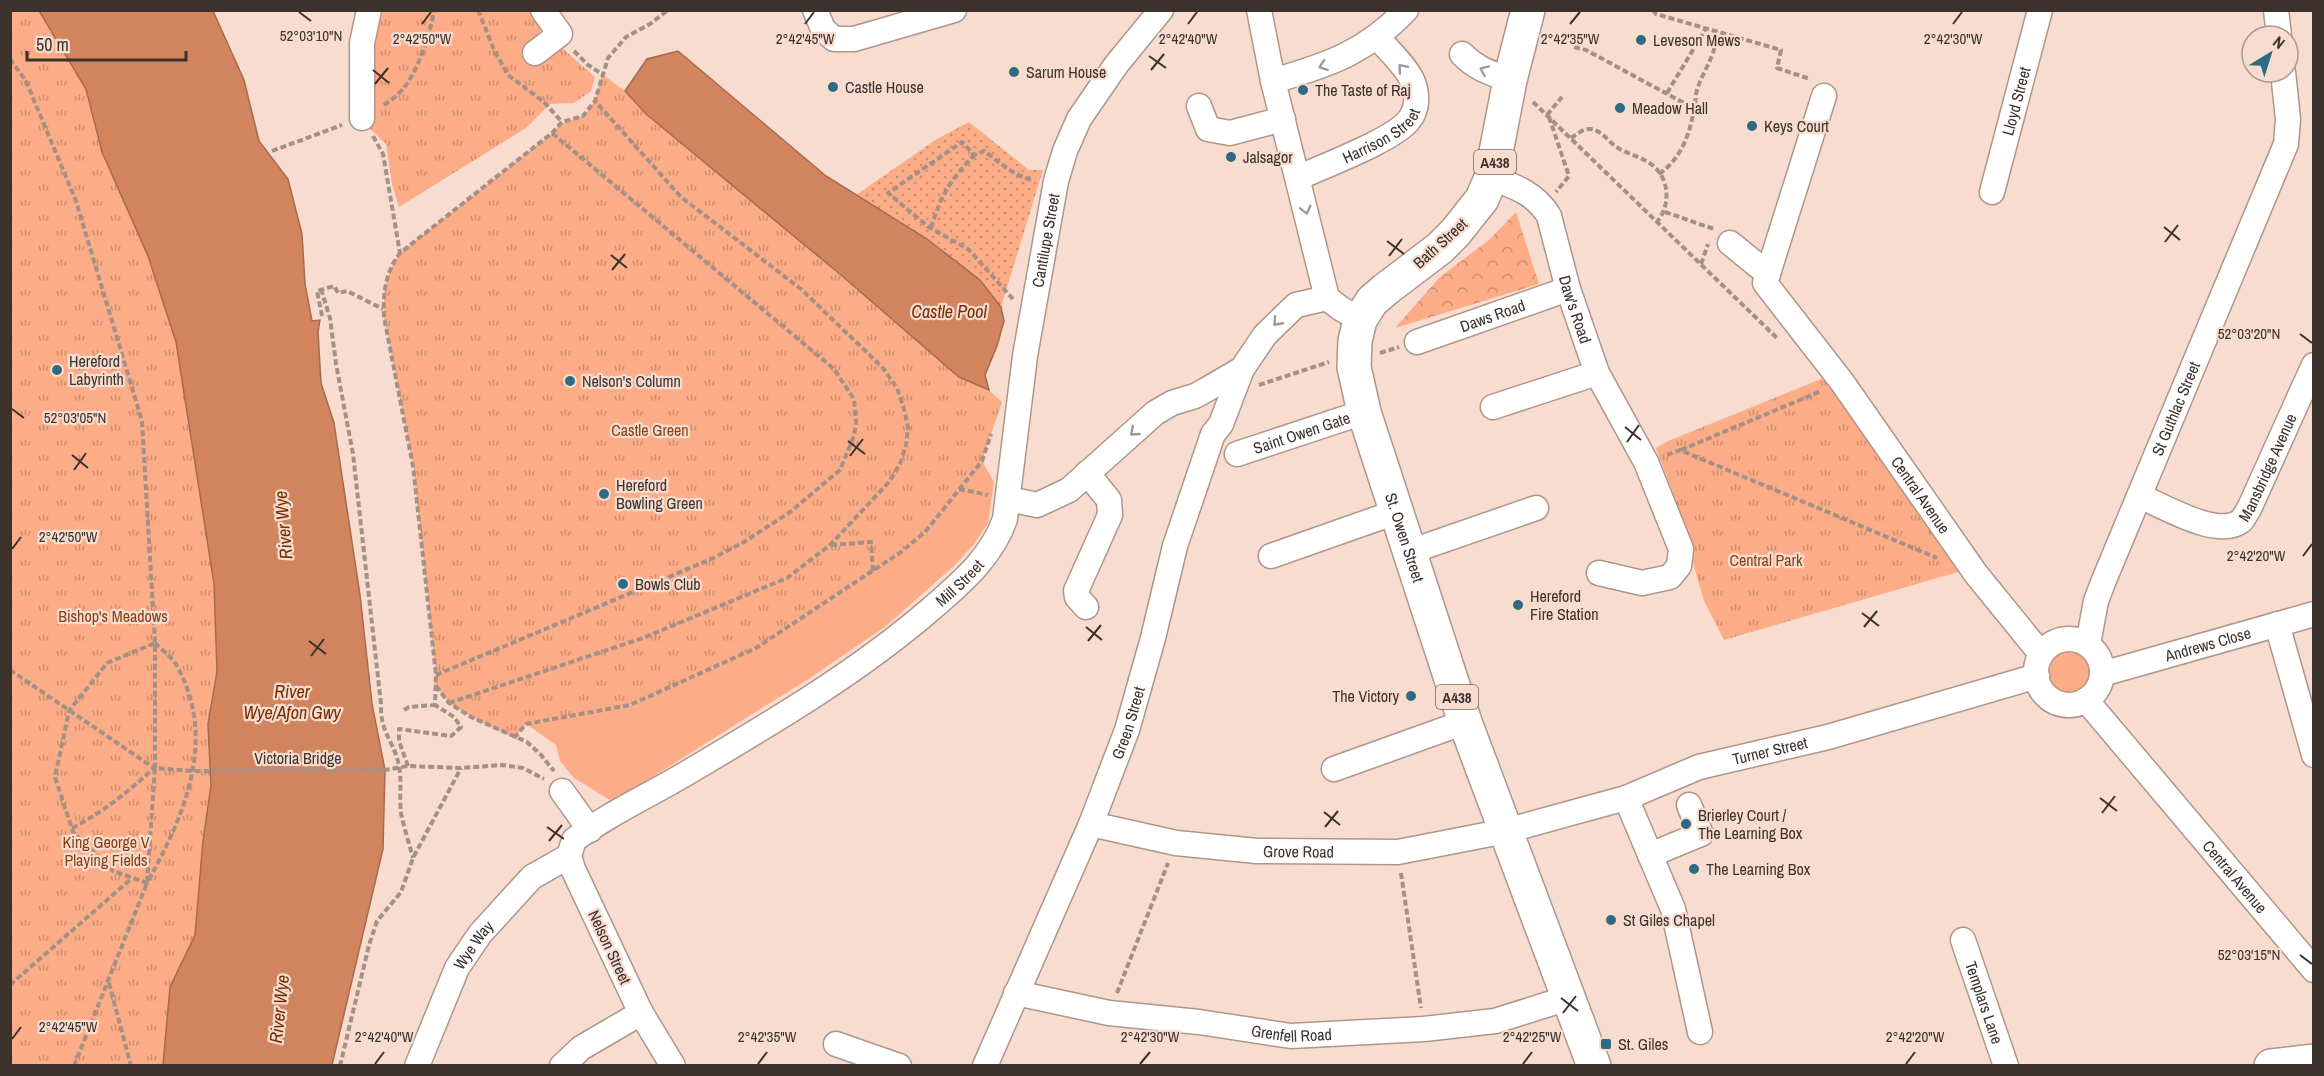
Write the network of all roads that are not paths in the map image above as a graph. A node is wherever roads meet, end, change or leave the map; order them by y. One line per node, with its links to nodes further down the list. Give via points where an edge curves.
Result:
1 (369, 10): 18 (street, via 362,43)
2 (543, 10): 11 (street, via 560,34)
3 (954, 10): 9 (street, via 854,39 834,39)
4 (1161, 10): 40 (street, Cantilupe Street, via 1079,119 1065,152 1056,182 1025,356)
5 (1259, 10): 14 (street)
6 (1406, 10): 10 (street)
7 (1528, 10): 13 (highway, Bath Street / A438)
8 (2040, 10): 22 (street, Lloyd Street)
9 (819, 20)
10 (1377, 37): 14 (street, one-way to 14, via 1326,66); 20 (street, Harrison Street, one-way to 10, via 1400,130 1411,119 1416,106 1411,79)
11 (535, 53)
12 (1462, 54): 13 (street, one-way to 12, via 1483,70)
13 (1510, 80): 21 (highway, Bath Street / A438)
14 (1273, 81): 19 (street)
15 (2284, 84): 39 (street, St Guthlac Street, via 2286,144)
16 (1824, 96): 24 (street)
17 (1199, 106): 19 (street, via 1208,129 1230,133)
18 (362, 118)
19 (1283, 119): 20 (street)
20 (1298, 178): 26 (street, one-way to 26)
21 (1491, 178): 25 (street, Daw's Road, via 1522,190 1543,206 1554,231); 27 (highway, Bath Street / A438, via 1482,199 1455,233 1372,301)
22 (1992, 192)
23 (1730, 243): 24 (street)
24 (1768, 274): 50 (street, Central Avenue, via 1765,283 1842,382)
25 (1568, 289): 28 (street, Daws Road); 31 (street, Daw's Road)
26 (1327, 298): 27 (street); 30 (street, one-way to 30, via 1296,305 1284,314)
27 (1360, 320): 35 (highway, St. Owen Street / A438, via 1354,367)
28 (1417, 342)
29 (2313, 365): 32 (street, Mansbridge Avenue)
30 (1242, 369): 33 (street); 36 (street, Green Street, via 1221,424)
31 (1598, 373): 34 (street); 45 (street, Daw's Road, via 1646,462 1681,549 1679,566 1670,577 1642,583)
32 (2308, 388): 39 (street, Mansbridge Avenue, via 2241,520 2230,526 2203,524)
33 (1182, 400): 36 (street, via 1205,412); 38 (street, one-way to 38, via 1155,413)
34 (1493, 407)
35 (1364, 412): 37 (street, Saint Owen Gate); 42 (highway, St. Owen Street / A438)
36 (1213, 434): 59 (street, Green Street, via 1175,546 1127,730)
37 (1237, 454)
38 (1087, 473): 40 (street, via 1069,490 1036,505); 46 (street, via 1109,500 1110,515 1076,591)
39 (2139, 496): 49 (street, St Guthlac Street, via 2096,601)
40 (1009, 499): 60 (street, Mill Street, via 999,536 987,554 967,577 896,639 819,692)
41 (1536, 508): 43 (street)
42 (1396, 513): 43 (highway, St. Owen Street / A438); 44 (street)
43 (1409, 552): 53 (highway, St. Owen Street / A438)
44 (1270, 556)
45 (1599, 573)
46 (1086, 607)
47 (2313, 614): 48 (street, Andrews Close)
48 (2277, 624): 51 (street, Andrews Close); 54 (street)
49 (2088, 644): 50 (street, via 2078,640 2057,641 2048,646); 51 (street, via 2099,657)
50 (2039, 665): 52 (street, via 2040,686 2055,701 2076,704); 57 (street, Turner Street, via 1828,737 1699,767)
51 (2102, 674): 52 (street, via 2094,693)
52 (2086, 700): 65 (street, Central Avenue)
53 (1465, 722): 55 (street); 61 (highway, St. Owen Street / A438)
54 (2313, 755)
55 (1334, 769)
56 (562, 791): 60 (street)
57 (1626, 798): 61 (street, Turner Street); 62 (street)
58 (1689, 805): 62 (street, via 1701,834)
59 (1091, 824): 61 (street, Grove Road, via 1176,843 1257,851 1398,852); 66 (street, Green Street)
60 (590, 830): 63 (street, via 574,840)
61 (1506, 831): 67 (highway, St. Owen Street / A438)
62 (1650, 855): 69 (street, via 1673,909)
63 (569, 856): 68 (street, Nelson Street); 72 (street, Wye Way, via 532,877 480,934 457,968)
64 (1963, 940): 78 (street, Templars Lane)
65 (2313, 970)
66 (1016, 993): 67 (street, Grenfell Road, via 1109,1013 1291,1036 1495,1021); 76 (street, Green Street)
67 (1568, 998): 77 (highway, St. Owen Street / A438)
68 (641, 1013): 73 (street, via 580,1048); 74 (street, Nelson Street)
69 (1700, 1032)
70 (836, 1044): 75 (street)
71 (2313, 1061): 79 (highway)
72 (417, 1065)
73 (562, 1065)
74 (673, 1065)
75 (899, 1065)
76 (985, 1065)
77 (1594, 1065)
78 (2006, 1065)
79 (2271, 1065)

